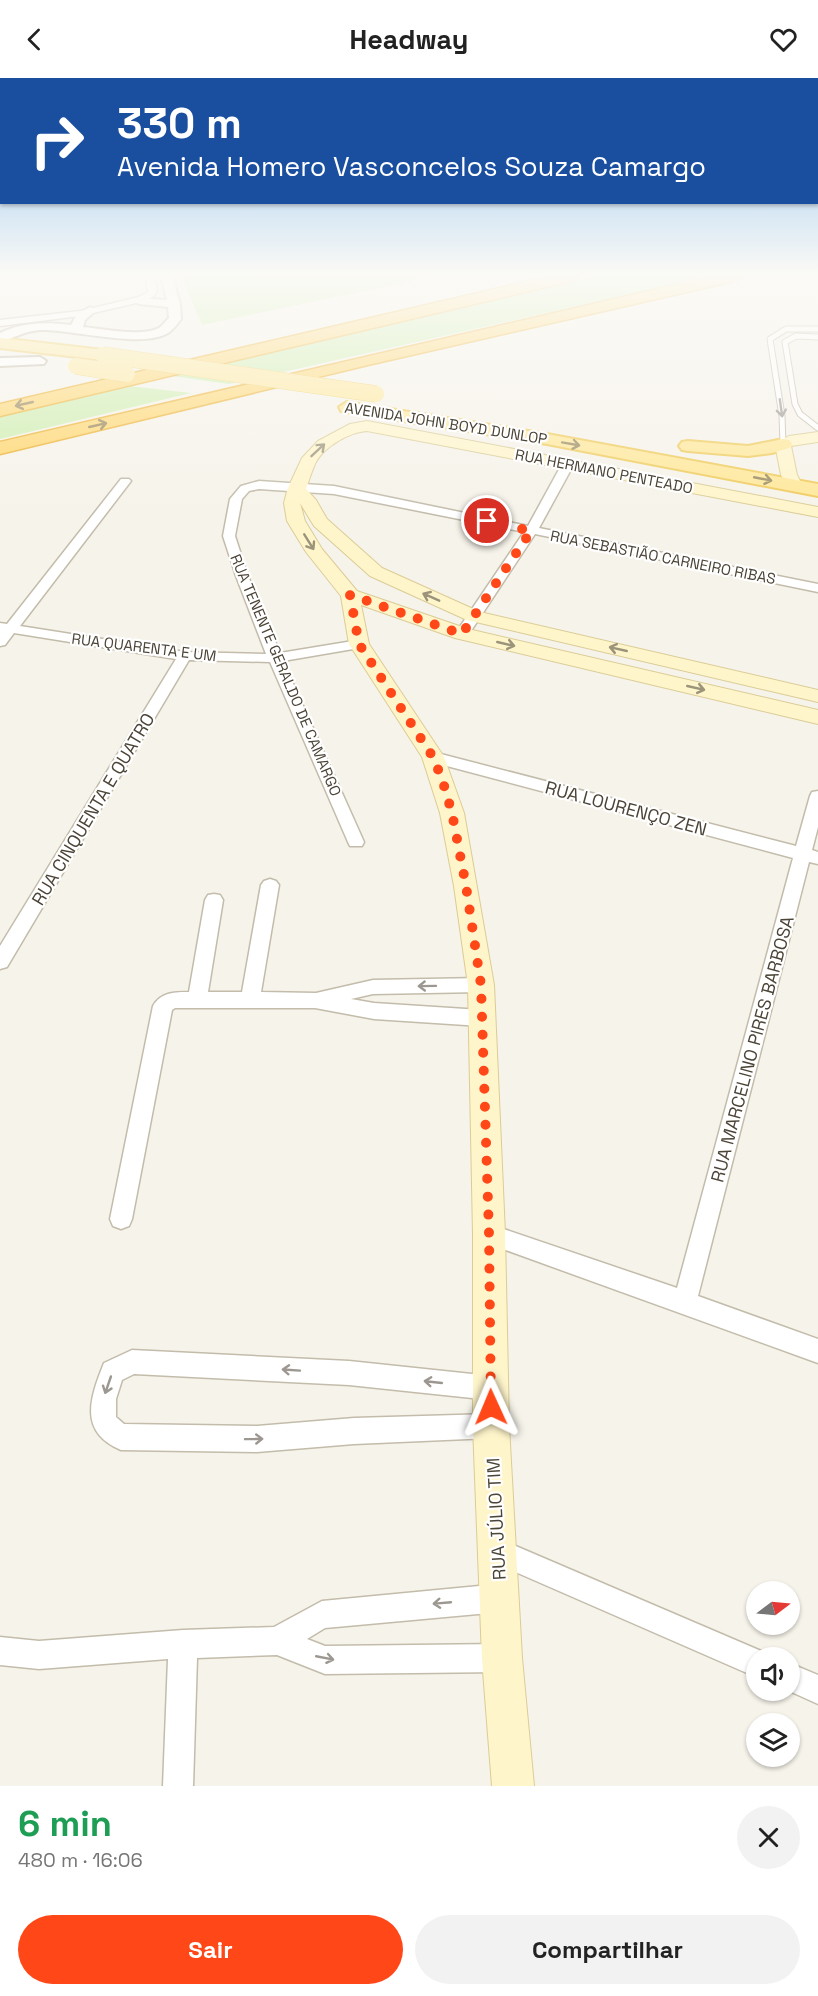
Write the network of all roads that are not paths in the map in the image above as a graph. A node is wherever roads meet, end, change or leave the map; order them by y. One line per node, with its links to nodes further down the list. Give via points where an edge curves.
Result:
1 (108, 356): 9 (main road, AVENIDA JOHN BOYD DUNLOP, bridge)
2 (232, 356): 10 (highway, one-way to 10)
3 (387, 356): 18 (highway, one-way to 3)
4 (773, 356): 17 (lane, one-way to 17)
5 (787, 356): 15 (lane, via 795,404 800,414)
6 (0, 357): 8 (main road, AVENIDA JOHN BOYD DUNLOP)
7 (0, 362): 8 (street)
8 (40, 362): 12 (main road, AVENIDA JOHN BOYD DUNLOP, bridge)
9 (382, 395)
10 (0, 410)
11 (527, 418): 13 (main road, AVENIDA JOHN BOYD DUNLOP)
12 (430, 420): 19 (main road, via 454,430 538,450); 23 (main road, AVENIDA JOHN BOYD DUNLOP, one-way to 23)
13 (562, 424)
14 (355, 427): 19 (main road, RUA HERMANO PENTEADO, via 382,427); 24 (main road, RUA JÚLIO TIM, one-way to 14, via 310,458 324,444)
15 (818, 428)
16 (818, 437): 17 (main road)
17 (783, 444): 20 (main road); 20 (main road, via 750,451 682,445)
18 (0, 448)
19 (568, 464): 27 (main road, RUA HERMANO PENTEADO); 28 (street)
20 (787, 466): 21 (main road); 23 (main road)
21 (808, 470)
22 (125, 481): 33 (street)
23 (795, 486): 25 (main road, AVENIDA JOHN BOYD DUNLOP); 26 (main road)
24 (297, 488): 28 (street, RUA SEBASTIÃO CARNEIRO RIBAS, via 334,490); 29 (main road, via 320,522); 31 (main road, RUA JÚLIO TIM, one-way to 31, via 292,503 296,520 315,552); 38 (street, RUA TENENTE GERALDO DE CAMARGO, via 245,488 236,499 230,520 232,546)
25 (818, 490)
26 (818, 496)
27 (818, 512)
28 (531, 531): 30 (street, RUA SEBASTIÃO CARNEIRO RIBAS); 32 (street)
29 (376, 572): 31 (main road); 32 (main road, one-way to 29)
30 (818, 588)
31 (350, 595): 34 (main road); 36 (main road, RUA JÚLIO TIM)
32 (474, 616): 34 (street); 39 (main road, one-way to 32)
33 (5, 628): 35 (street); 37 (street, RUA QUARENTA E UM)
34 (462, 634): 40 (main road, one-way to 40)
35 (0, 642)
36 (359, 644): 38 (street, RUA QUARENTA E UM); 41 (main road, RUA JÚLIO TIM)
37 (185, 656): 38 (street, RUA QUARENTA E UM); 47 (street, RUA CINQUENTA E QUATRO)
38 (275, 658): 43 (street, RUA TENENTE GERALDO DE CAMARGO)
39 (818, 696)
40 (818, 717)
41 (433, 757): 44 (street, RUA LOURENÇO ZEN); 48 (main road, RUA JÚLIO TIM, via 452,813)
42 (818, 796): 44 (street, RUA MARCELINO PIRES BARBOSA)
43 (356, 842)
44 (810, 856): 55 (street, RUA MARCELINO PIRES BARBOSA)
45 (270, 885): 51 (street)
46 (214, 900): 49 (street)
47 (0, 962)
48 (481, 985): 50 (street, one-way to 50, via 373,987); 52 (main road, RUA JÚLIO TIM)
49 (197, 1000): 51 (street); 53 (street, via 172,1000 163,1006)
50 (315, 1000): 51 (street); 52 (street, via 374,1011)
51 (250, 1001)
52 (481, 1018): 54 (main road, RUA JÚLIO TIM)
53 (121, 1219)
54 (489, 1234): 55 (street); 57 (main road, RUA JÚLIO TIM)
55 (685, 1302): 56 (street)
56 (818, 1351)
57 (491, 1388): 58 (main road, RUA JÚLIO TIM); 58 (street, one-way to 58, via 349,1373 132,1362 113,1372 102,1418 106,1427 121,1437 257,1439)
58 (491, 1426): 59 (main road, RUA JÚLIO TIM)
59 (497, 1551): 60 (main road, RUA JÚLIO TIM); 65 (street)
60 (500, 1598): 61 (street, one-way to 61, via 322,1615); 64 (main road, RUA JÚLIO TIM)
61 (277, 1641): 62 (street); 64 (street, one-way to 64, via 325,1660)
62 (183, 1644): 63 (street, via 39,1655); 68 (street)
63 (0, 1651)
64 (502, 1658): 69 (main road, RUA JÚLIO TIM)
65 (746, 1659)
66 (800, 1682): 67 (street)
67 (818, 1690)
68 (178, 1786)
69 (513, 1786)

